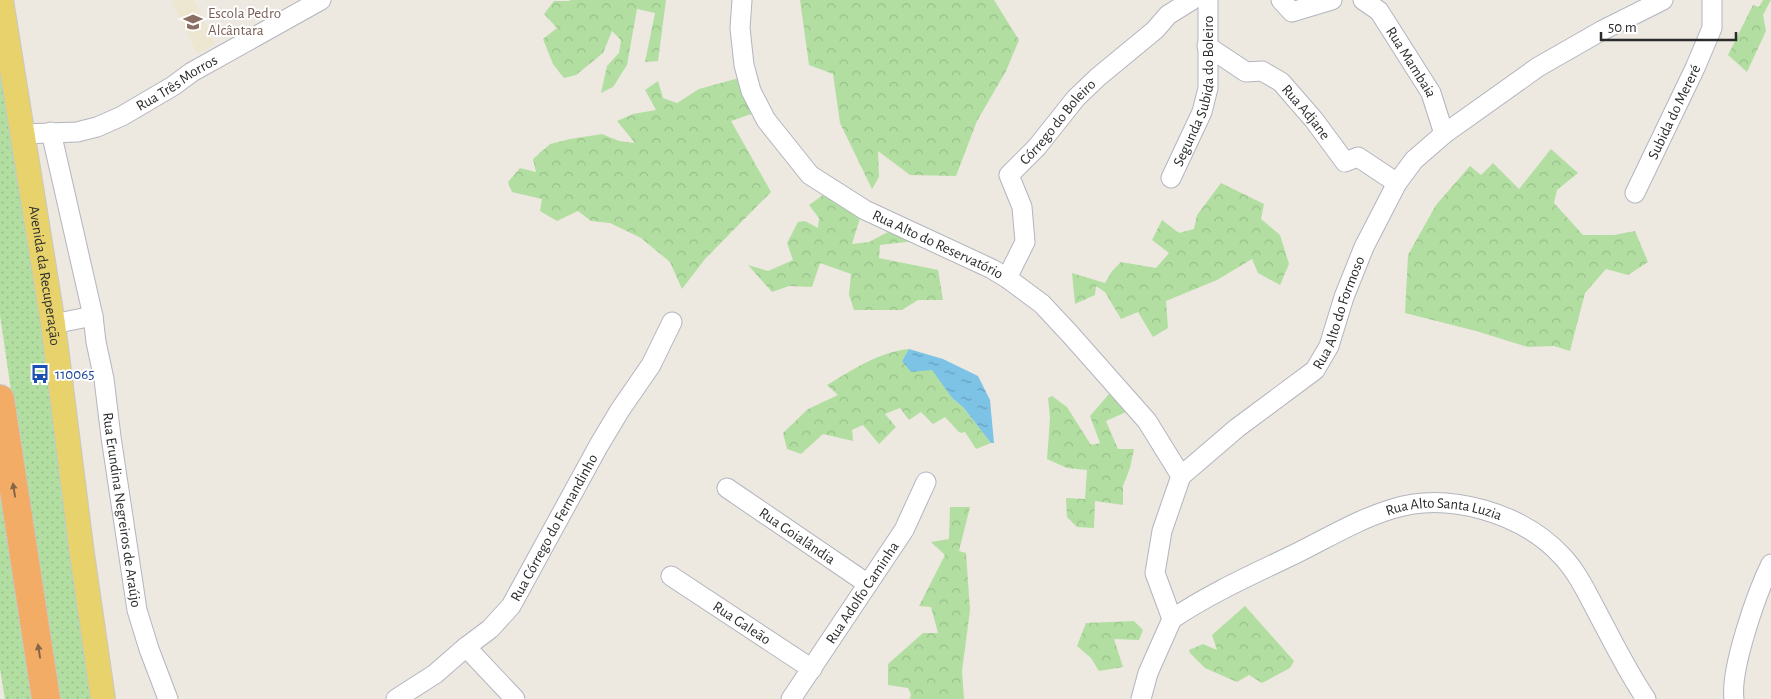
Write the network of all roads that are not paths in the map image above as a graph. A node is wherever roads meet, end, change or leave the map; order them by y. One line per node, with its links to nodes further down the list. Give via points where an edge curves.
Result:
1 (2, 0): 13 (main road, Avenida da Recuperação)
2 (321, 0): 12 (street, Rua Três Morros, via 192,72 122,116 97,128)
3 (742, 0): 18 (street, Rua Alto do Reservatório, via 740,28 751,91 766,120 810,175 865,210)
4 (1192, 0): 18 (street, Córrego do Boleiro, via 1168,15 1156,30 1076,98 1037,147 1009,175 1022,207 1025,242)
5 (1208, 0): 11 (street, Segunda Subida do Boleiro)
6 (1281, 0): 7 (street, via 1292,12)
7 (1332, 0)
8 (1363, 0): 14 (street, Rua Mambaia, via 1379,11 1431,93)
9 (1663, 0): 14 (street, Rua Alto do Formoso, via 1565,50)
10 (1712, 0): 17 (street, Subida do Mereré, via 1712,28)
11 (1207, 46): 15 (street, Segunda Subida do Boleiro, via 1208,88 1202,112); 16 (street, Rua Adjane, via 1246,72 1262,71 1281,82 1345,162 1358,158)
12 (51, 132): 13 (street, Rua Três Morros); 19 (street, Rua Erundina Negreiros de Araújo)
13 (23, 134): 21 (main road, Avenida da Recuperação)
14 (1444, 134): 16 (street, Rua Alto do Formoso, via 1414,160)
15 (1171, 178)
16 (1397, 183): 23 (street, Rua Alto do Formoso, via 1364,247 1329,346 1315,370 1237,428)
17 (1635, 193)
18 (1007, 278): 23 (street, Rua Alto do Reservatório, via 1042,304 1129,398 1148,421)
19 (93, 316): 21 (street); 34 (street, Rua Erundina Negreiros de Araújo, via 137,610)
20 (672, 322): 30 (street, Rua Córrego do Fernandinho, via 651,365 599,445 511,606 490,629)
21 (52, 324): 33 (main road, Avenida da Recuperação)
22 (0, 399): 32 (highway, one-way to 22)
23 (1181, 476): 29 (street, via 1162,532 1155,573)
24 (926, 482): 28 (street, Rua Adolfo Caminha, via 904,530)
25 (727, 488): 28 (street, Rua Goialândia)
26 (1771, 564): 40 (street, via 1756,597 1736,670)
27 (671, 576): 31 (street, Rua Galeão)
28 (868, 584): 31 (street, Rua Adolfo Caminha)
29 (1172, 619): 38 (street, via 1148,673); 39 (street, Rua Alto Santa Luzia, via 1228,587 1390,509 1429,503 1450,504 1498,514 1528,527 1561,555 1582,584)
30 (466, 646): 35 (street, Rua Córrego do Fernandinho, via 435,674); 36 (street)
31 (812, 669): 37 (street, Rua Adolfo Caminha)
32 (46, 699)
33 (103, 699)
34 (168, 699)
35 (396, 699)
36 (515, 699)
37 (791, 699)
38 (1141, 699)
39 (1646, 699)
40 (1734, 699)

